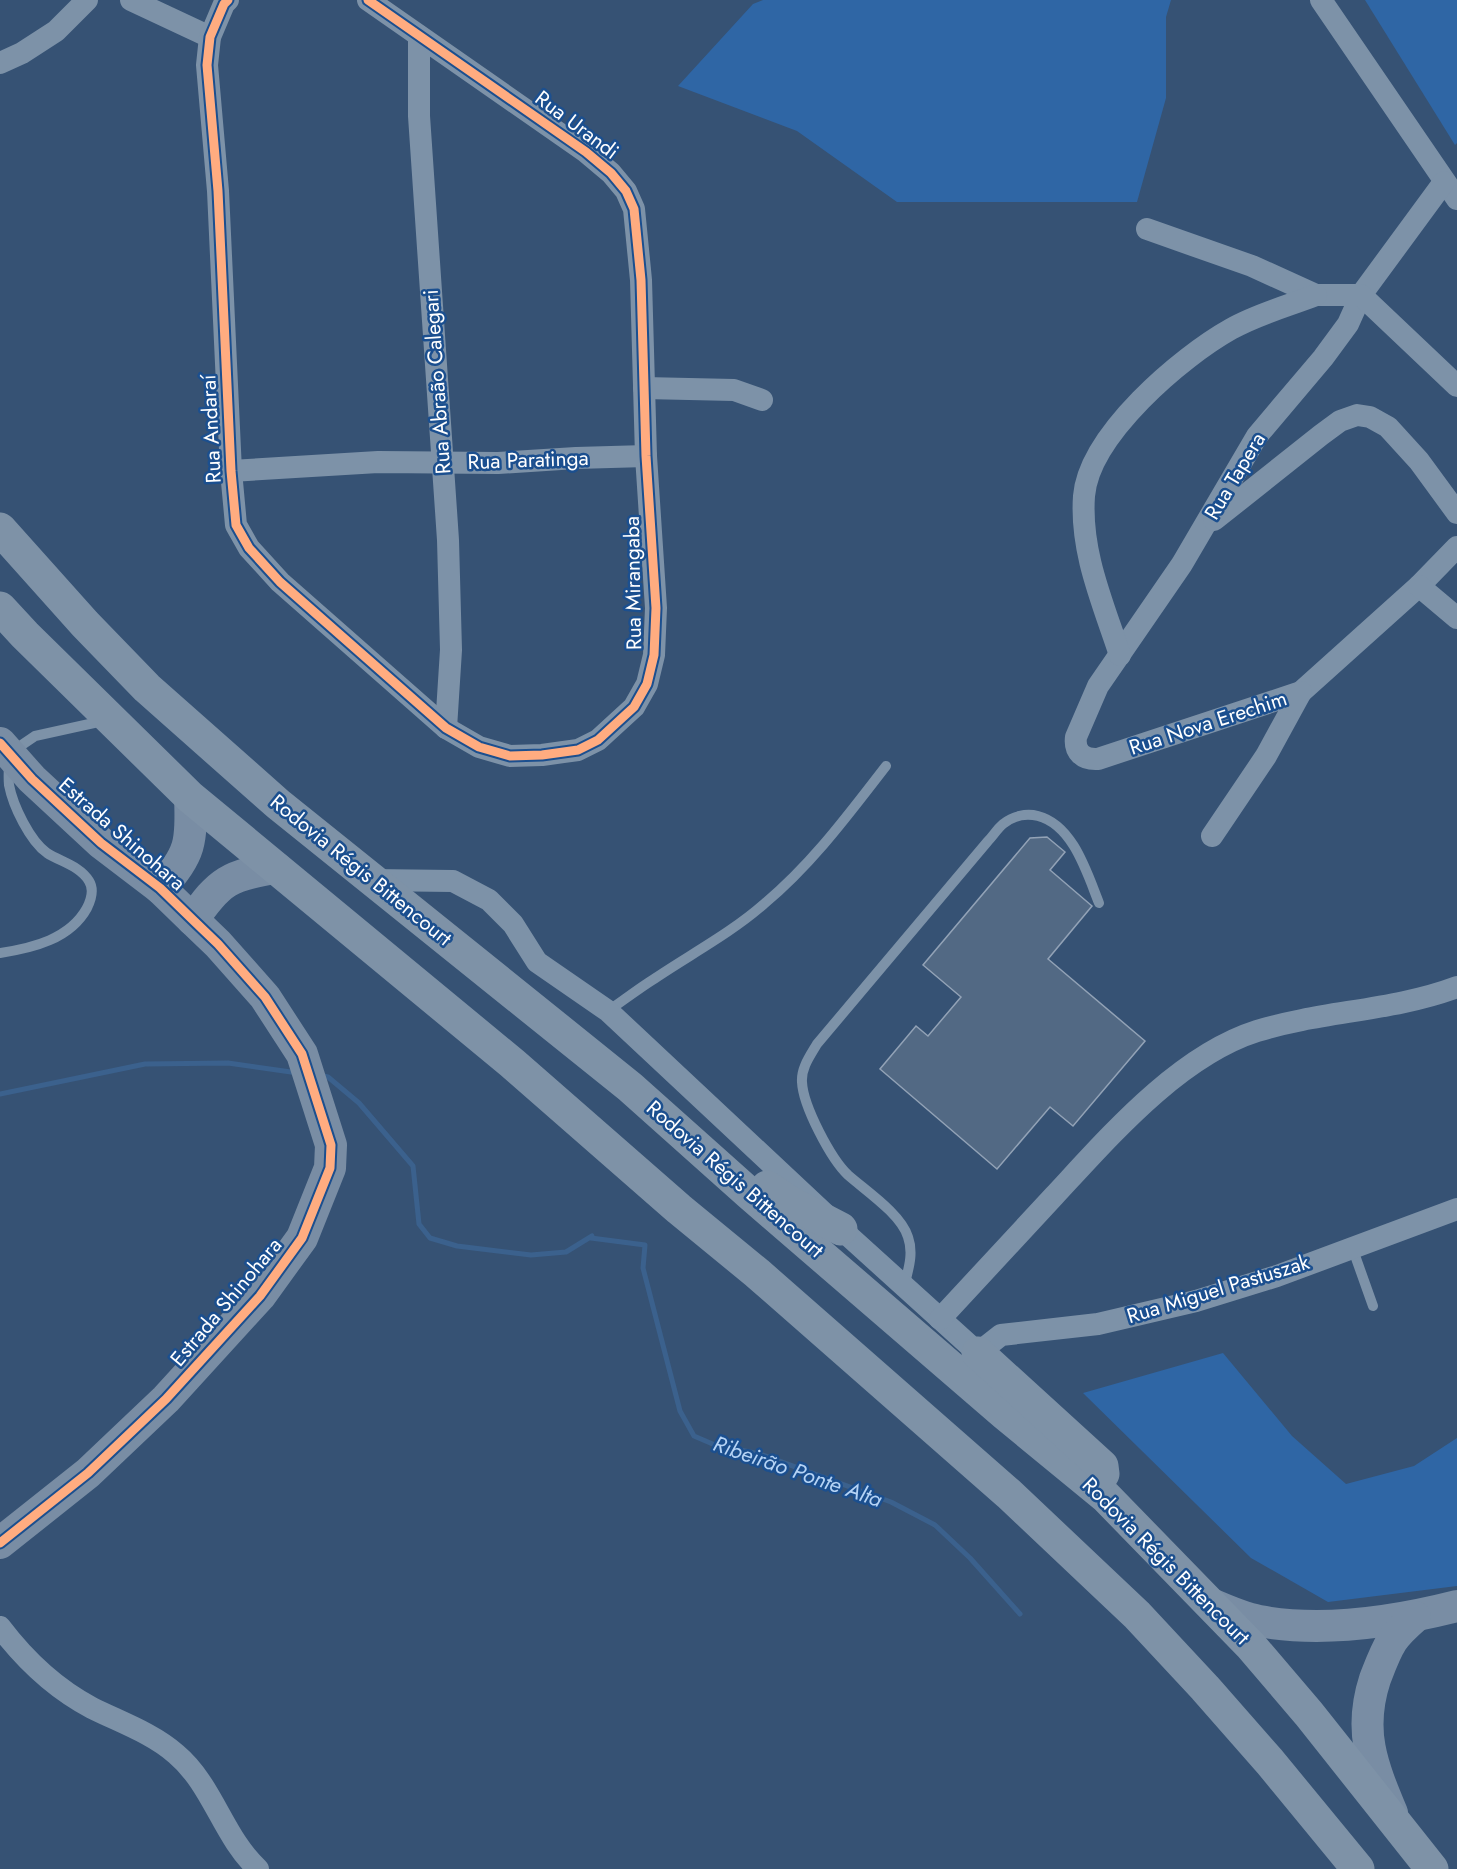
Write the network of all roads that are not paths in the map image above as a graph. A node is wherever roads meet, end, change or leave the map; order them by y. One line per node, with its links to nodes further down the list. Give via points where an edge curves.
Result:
1 (87, 0): 8 (street, via 56,31)
2 (131, 0): 7 (street)
3 (228, 0): 7 (street)
4 (368, 0): 6 (street, Rua Urandi)
5 (1321, 0): 9 (street)
6 (419, 36): 14 (street, Rua Urandi, via 586,152 626,190 634,209 638,240); 17 (street, Rua Abraão Calegari, via 419,116)
7 (210, 37): 18 (street, Rua Andaraí, via 207,65 218,191)
8 (0, 63)
9 (1451, 190): 12 (street, Rua Tapera)
10 (1147, 229): 11 (street, via 1252,266)
11 (1316, 295): 12 (street); 26 (street, via 1233,327 1210,342 1157,383 1120,425 1094,463 1084,495 1088,560)
12 (1361, 295): 13 (street); 20 (street, Rua Tapera, via 1348,324 1323,358 1257,436)
13 (1457, 386)
14 (644, 388): 15 (street, via 734,390); 16 (street, Rua Mirangaba)
15 (762, 400)
16 (646, 456): 17 (street, Rua Paratinga); 29 (street, Rua Mirangaba, via 656,608 654,655 647,684 634,707 598,740 578,750 542,756 510,756 478,747)
17 (442, 462): 18 (street, Rua Paratinga); 29 (street, Rua Abraão Calegari, via 451,650)
18 (231, 471): 29 (street, Rua Andaraí, via 236,525 262,564)
19 (1457, 513): 20 (street, via 1388,427 1357,415 1340,421 1294,454)
20 (1206, 526): 26 (street, Rua Tapera)
21 (0, 529): 36 (highway, Rodovia Régis Bittencourt, via 147,688)
22 (1457, 547): 23 (street, Rua Nova Erechim)
23 (1419, 586): 25 (street); 27 (street, Rua Nova Erechim)
24 (0, 608): 28 (highway)
25 (1457, 618)
26 (1120, 655): 31 (street, Rua Tapera, via 1086,710 1075,746 1077,752 1091,760)
27 (1301, 692): 31 (street, Rua Nova Erechim); 34 (street, Rua Nova Erechim, via 1266,756)
28 (113, 719): 30 (lane, via 35,736); 33 (highway)
29 (446, 728)
30 (5, 748): 37 (street, Estrada Shinohara, via 32,779 101,843); 40 (lane, via 9,786 31,836 48,854 83,875 92,892 82,917 62,934 22,950)
31 (1114, 754)
32 (886, 766): 42 (lane, via 796,876 730,930)
33 (190, 797): 35 (highway); 37 (street, via 192,831 186,853)
34 (1212, 836)
35 (276, 868): 39 (street, via 245,873 221,884); 59 (highway, via 512,1063 1008,1494 1137,1616 1205,1688)
36 (371, 880): 42 (street, via 453,881 471,890 489,900 513,924 537,962); 43 (highway, Rodovia Régis Bittencourt)
37 (159, 888): 39 (street, Estrada Shinohara)
38 (1100, 903): 47 (lane, via 1080,859 1059,826 1029,814 1014,817 988,841 805,1063 801,1080 805,1099 831,1155 898,1221 908,1236 911,1254)
39 (193, 920): 52 (street, Estrada Shinohara, via 265,997 293,1037 331,1145 330,1168 302,1238 260,1296 166,1400 88,1473)
40 (0, 953)
41 (1457, 987): 49 (street, via 1256,1032 1213,1051 1125,1122)
42 (609, 1011): 45 (street)
43 (630, 1087): 45 (highway, via 754,1179); 51 (highway, Rodovia Régis Bittencourt, via 1005,1414)
44 (1457, 1209): 46 (street, Rua Miguel Pastuszak)
45 (841, 1229): 47 (street)
46 (1352, 1247): 48 (lane); 50 (street, Rua Miguel Pastuszak, via 1196,1301 1098,1324 1001,1335)
47 (904, 1287): 49 (street)
48 (1373, 1306)
49 (939, 1319): 50 (street)
50 (978, 1353): 51 (highway, via 1102,1466)
51 (1106, 1497): 53 (highway, Rodovia Régis Bittencourt)
52 (0, 1543)
53 (1211, 1604): 55 (street, via 1258,1621 1294,1625); 57 (highway, Rodovia Régis Bittencourt, via 1309,1714)
54 (1457, 1606): 55 (street)
55 (1415, 1617): 57 (street, via 1393,1640 1380,1664 1366,1725 1372,1758)
56 (0, 1627): 58 (street, via 36,1669 62,1690 177,1754)
57 (1396, 1822): 60 (highway, Rodovia Régis Bittencourt)
58 (258, 1869)
59 (1358, 1869)
60 (1432, 1869)

